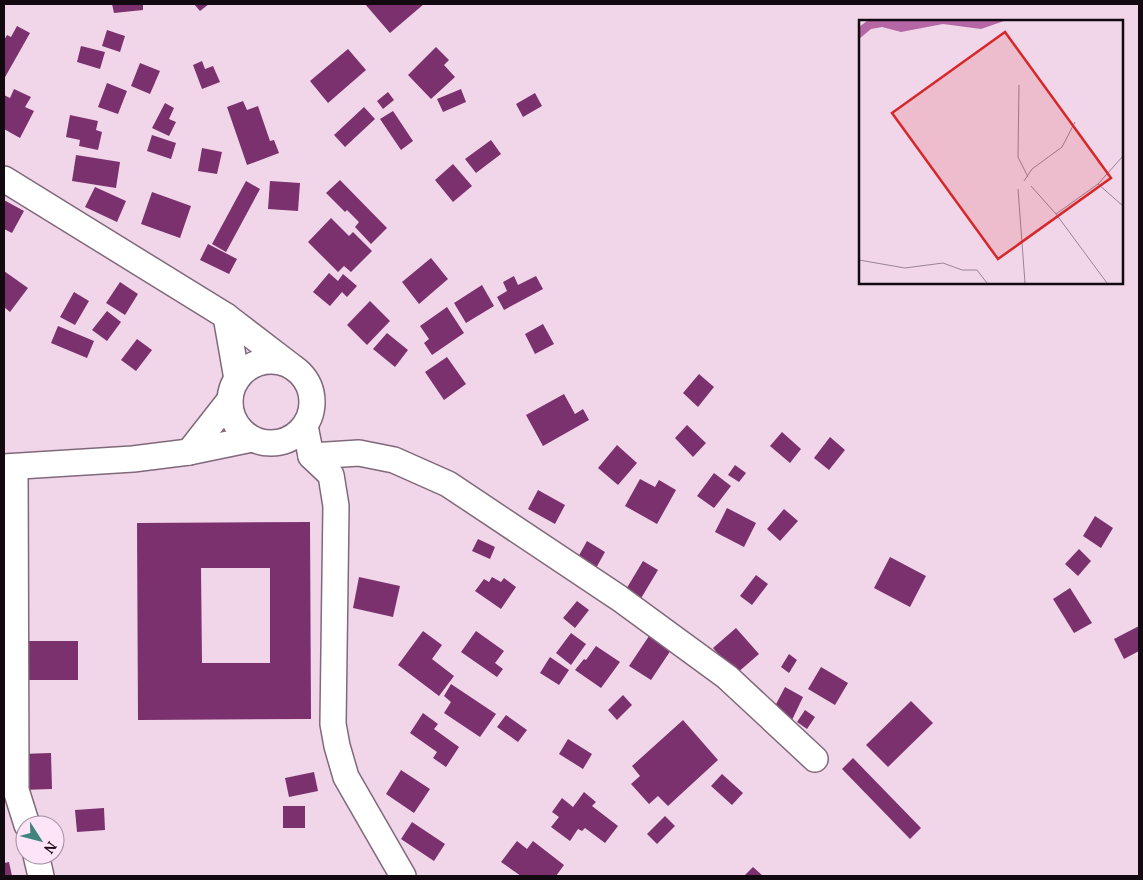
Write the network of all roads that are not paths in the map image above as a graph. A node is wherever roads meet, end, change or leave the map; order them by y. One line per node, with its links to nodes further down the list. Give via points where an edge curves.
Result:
1 (4, 179): 2 (street)
2 (226, 316): 3 (street); 4 (street)
3 (290, 365): 4 (street, via 278,361 255,364 245,370); 5 (street, via 307,381 311,392 312,404)
4 (233, 390): 6 (street, via 230,412 242,433); 7 (street)
5 (305, 426): 6 (street, via 287,441 275,444); 8 (street)
6 (252, 439): 7 (street)
7 (189, 452): 9 (street)
8 (311, 456): 10 (street, via 359,453 394,460 448,484 619,598 727,677); 13 (street, via 331,475 336,506 333,724 337,746 346,776)
9 (9, 467): 11 (street)
10 (815, 759)
11 (10, 791): 12 (street)
12 (22, 815)
13 (403, 876)

